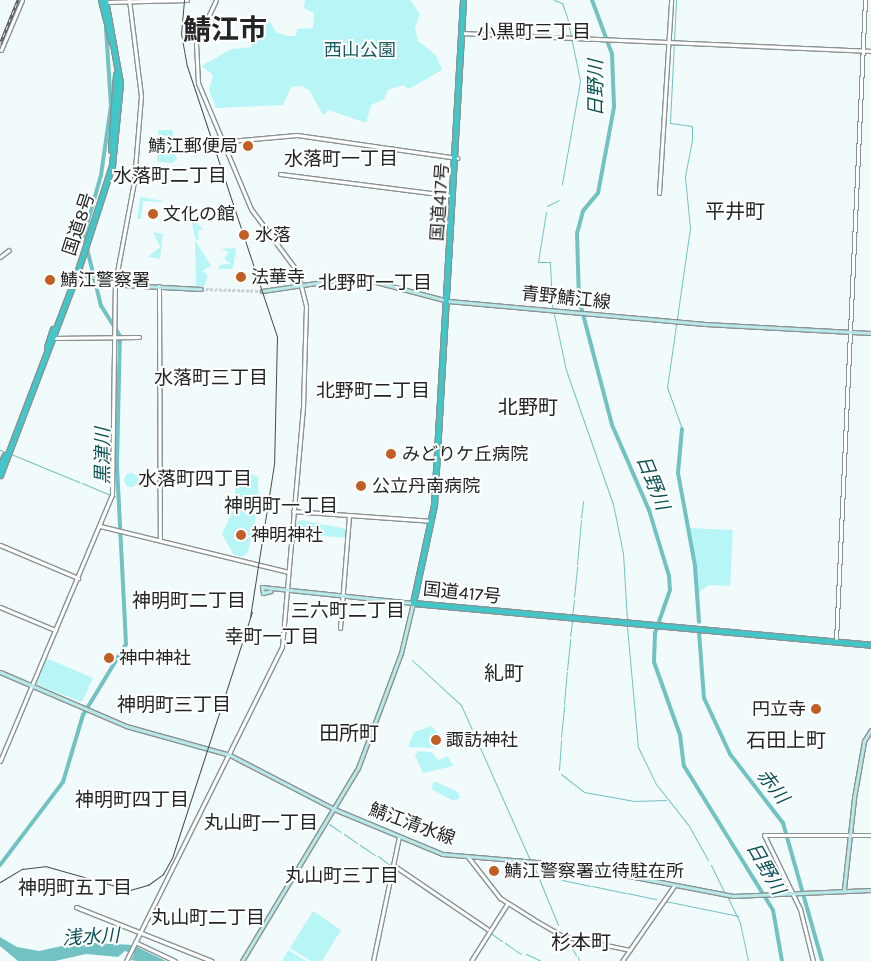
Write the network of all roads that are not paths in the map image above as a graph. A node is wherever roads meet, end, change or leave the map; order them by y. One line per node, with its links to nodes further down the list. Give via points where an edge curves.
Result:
1 (22, 0): 11 (street)
2 (186, 0): 8 (street)
3 (216, 0): 14 (street, via 194,54 198,83)
4 (463, 0): 9 (highway, 国道417号)
5 (671, 0): 10 (street)
6 (865, 0): 12 (street)
7 (104, 1): 8 (street); 21 (highway, 国道8号, via 113,48 116,107 108,166)
8 (129, 1): 22 (street, via 140,78 140,128)
9 (462, 33): 10 (street); 15 (highway, 国道417号)
10 (669, 41): 12 (street); 17 (street)
11 (1, 50)
12 (862, 50): 13 (street); 28 (street)
13 (871, 51)
14 (219, 142): 15 (street, via 297,134); 24 (street, via 247,201)
15 (457, 158): 18 (highway, 国道417号)
16 (280, 174): 18 (street)
17 (659, 193)
18 (454, 196): 27 (highway, 国道417号)
19 (9, 250): 20 (street)
20 (0, 257)
21 (76, 273): 22 (main road); 31 (highway, 国道8号)
22 (115, 283): 23 (main road); 32 (street)
23 (159, 286): 25 (main road); 39 (street)
24 (303, 286): 26 (main road, 青野鯖江線); 27 (main road, 青野鯖江線, via 340,277 369,278); 35 (street, via 307,314 305,381)
25 (201, 289)
26 (262, 291)
27 (448, 301): 28 (main road, 青野鯖江線); 37 (highway, 国道417号)
28 (850, 332): 29 (main road, 青野鯖江線); 50 (street)
29 (871, 333)
30 (139, 337): 32 (street)
31 (52, 338): 32 (street); 33 (highway, 国道8号); 34 (highway, 国道8号)
32 (116, 338): 38 (street, via 112,496)
33 (0, 466)
34 (0, 475)
35 (293, 511): 36 (street); 41 (street)
36 (349, 515): 37 (street); 45 (street)
37 (433, 521): 46 (highway, 国道417号)
38 (100, 526): 39 (street); 42 (street)
39 (160, 540): 41 (street)
40 (0, 545): 42 (street)
41 (288, 572): 44 (street)
42 (78, 578): 49 (street)
43 (271, 591): 44 (main road)
44 (286, 592): 45 (main road); 55 (street, via 278,660)
45 (343, 597): 46 (main road); 48 (street)
46 (413, 603): 50 (highway, 国道417号); 57 (main road, via 402,653 364,751)
47 (0, 607): 49 (street)
48 (340, 628)
49 (55, 630): 53 (street)
50 (836, 642): 51 (highway, 国道417号)
51 (871, 645)
52 (0, 672): 53 (main road, 鯖江清水線)
53 (32, 686): 55 (main road, 鯖江清水線, via 134,728); 56 (street)
54 (871, 730): 60 (main road, via 864,741)
55 (230, 755): 57 (main road, 鯖江清水線); 70 (street)
56 (0, 761)
57 (334, 809): 59 (main road, 鯖江清水線); 76 (main road)
58 (871, 835): 60 (street)
59 (399, 837): 61 (main road, 鯖江清水線, via 442,854); 62 (street)
60 (847, 837): 64 (main road); 66 (street, via 785,833 764,835)
61 (468, 857): 63 (main road, 鯖江清水線, via 572,865); 67 (street)
62 (393, 865): 69 (street); 77 (street)
63 (674, 886): 66 (main road, 鯖江清水線, via 741,896); 72 (street)
64 (844, 889): 65 (main road, 鯖江清水線); 66 (main road, 鯖江清水線)
65 (871, 890)
66 (791, 893): 80 (street)
67 (507, 904): 69 (street); 72 (street, via 562,936)
68 (76, 908): 70 (street)
69 (487, 929): 78 (street)
70 (140, 931): 71 (street); 75 (street)
71 (135, 942): 73 (street); 74 (street)
72 (630, 950): 79 (street)
73 (126, 961)
74 (175, 961)
75 (212, 961)
76 (242, 961)
77 (373, 961)
78 (471, 961)
79 (622, 961)
80 (813, 961)

